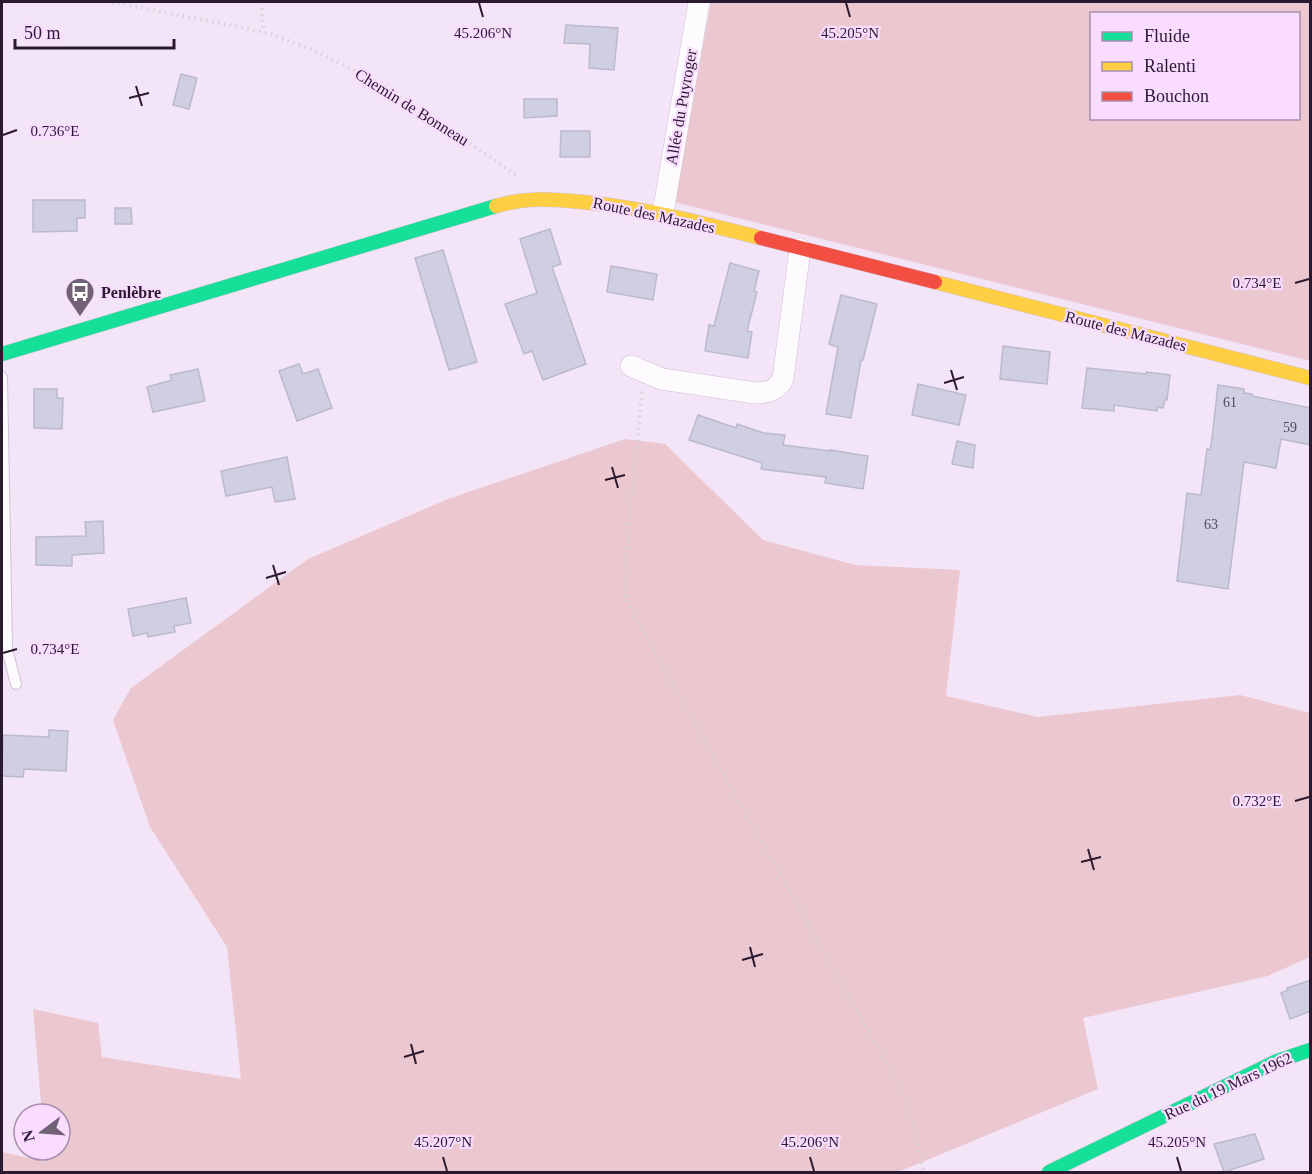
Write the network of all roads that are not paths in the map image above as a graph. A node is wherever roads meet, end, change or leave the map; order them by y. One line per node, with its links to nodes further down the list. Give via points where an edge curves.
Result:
1 (699, 2): 2 (street, Allée du Puyroger)
2 (663, 213): 3 (street, Route des Mazades); 4 (street, Route des Mazades, via 589,201 517,200)
3 (800, 249): 5 (street, via 783,379 778,387 768,393 754,393 662,379); 7 (street, Route des Mazades)
4 (2, 354)
5 (638, 369)
6 (2, 377): 8 (lane, via 7,649)
7 (1311, 378)
8 (16, 684)
9 (1311, 1050): 10 (street, Rue du 19 Mars 1962, via 1277,1060)
10 (1049, 1173)

